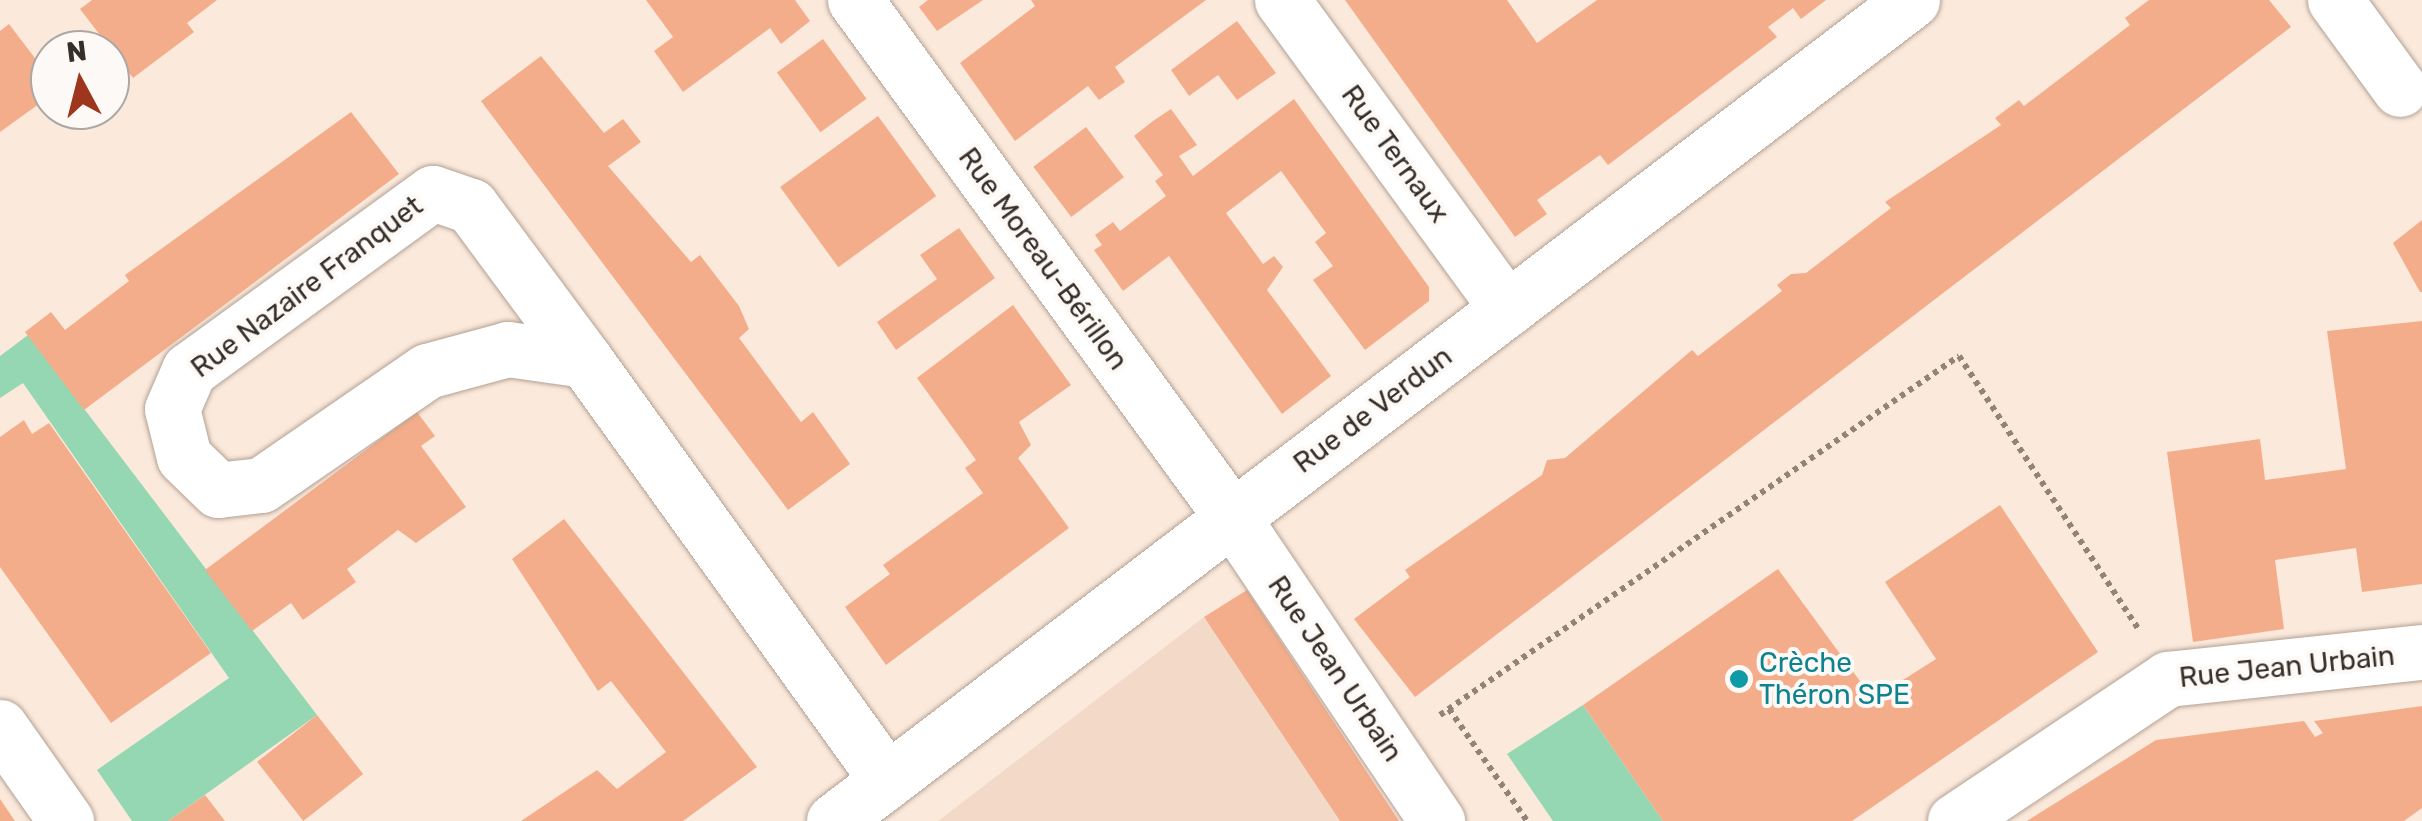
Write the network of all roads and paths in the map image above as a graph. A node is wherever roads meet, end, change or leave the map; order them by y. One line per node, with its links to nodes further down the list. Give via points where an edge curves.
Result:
1 (855, 0): 8 (street, Rue Moreau-Bérillon)
2 (1282, 0): 6 (street, Rue Ternaux)
3 (1912, 0): 6 (street, Rue de Verdun)
4 (2334, 0): 5 (street)
5 (2400, 88)
6 (1507, 308): 8 (street, Rue de Verdun)
7 (585, 360): 7 (street, Rue Nazaire Franquet, via 471,206 433,193 189,370 172,409 184,457 218,490 261,485 427,371 508,349); 14 (street, Rue Nazaire Franquet)
8 (1232, 518): 13 (street, Rue Jean Urbain); 14 (street, Rue de Verdun)
9 (2422, 652): 10 (street, Rue Jean Urbain)
10 (2168, 680): 11 (path, via 1959,356); 19 (street, Rue Jean Urbain)
11 (1449, 709): 13 (path); 18 (path)
12 (0, 727): 15 (street)
13 (1390, 750): 17 (street, Rue Jean Urbain)
14 (887, 780): 16 (street, Rue de Verdun)
15 (66, 821)
16 (834, 821)
17 (1437, 821)
18 (1527, 821)
19 (1955, 821)

